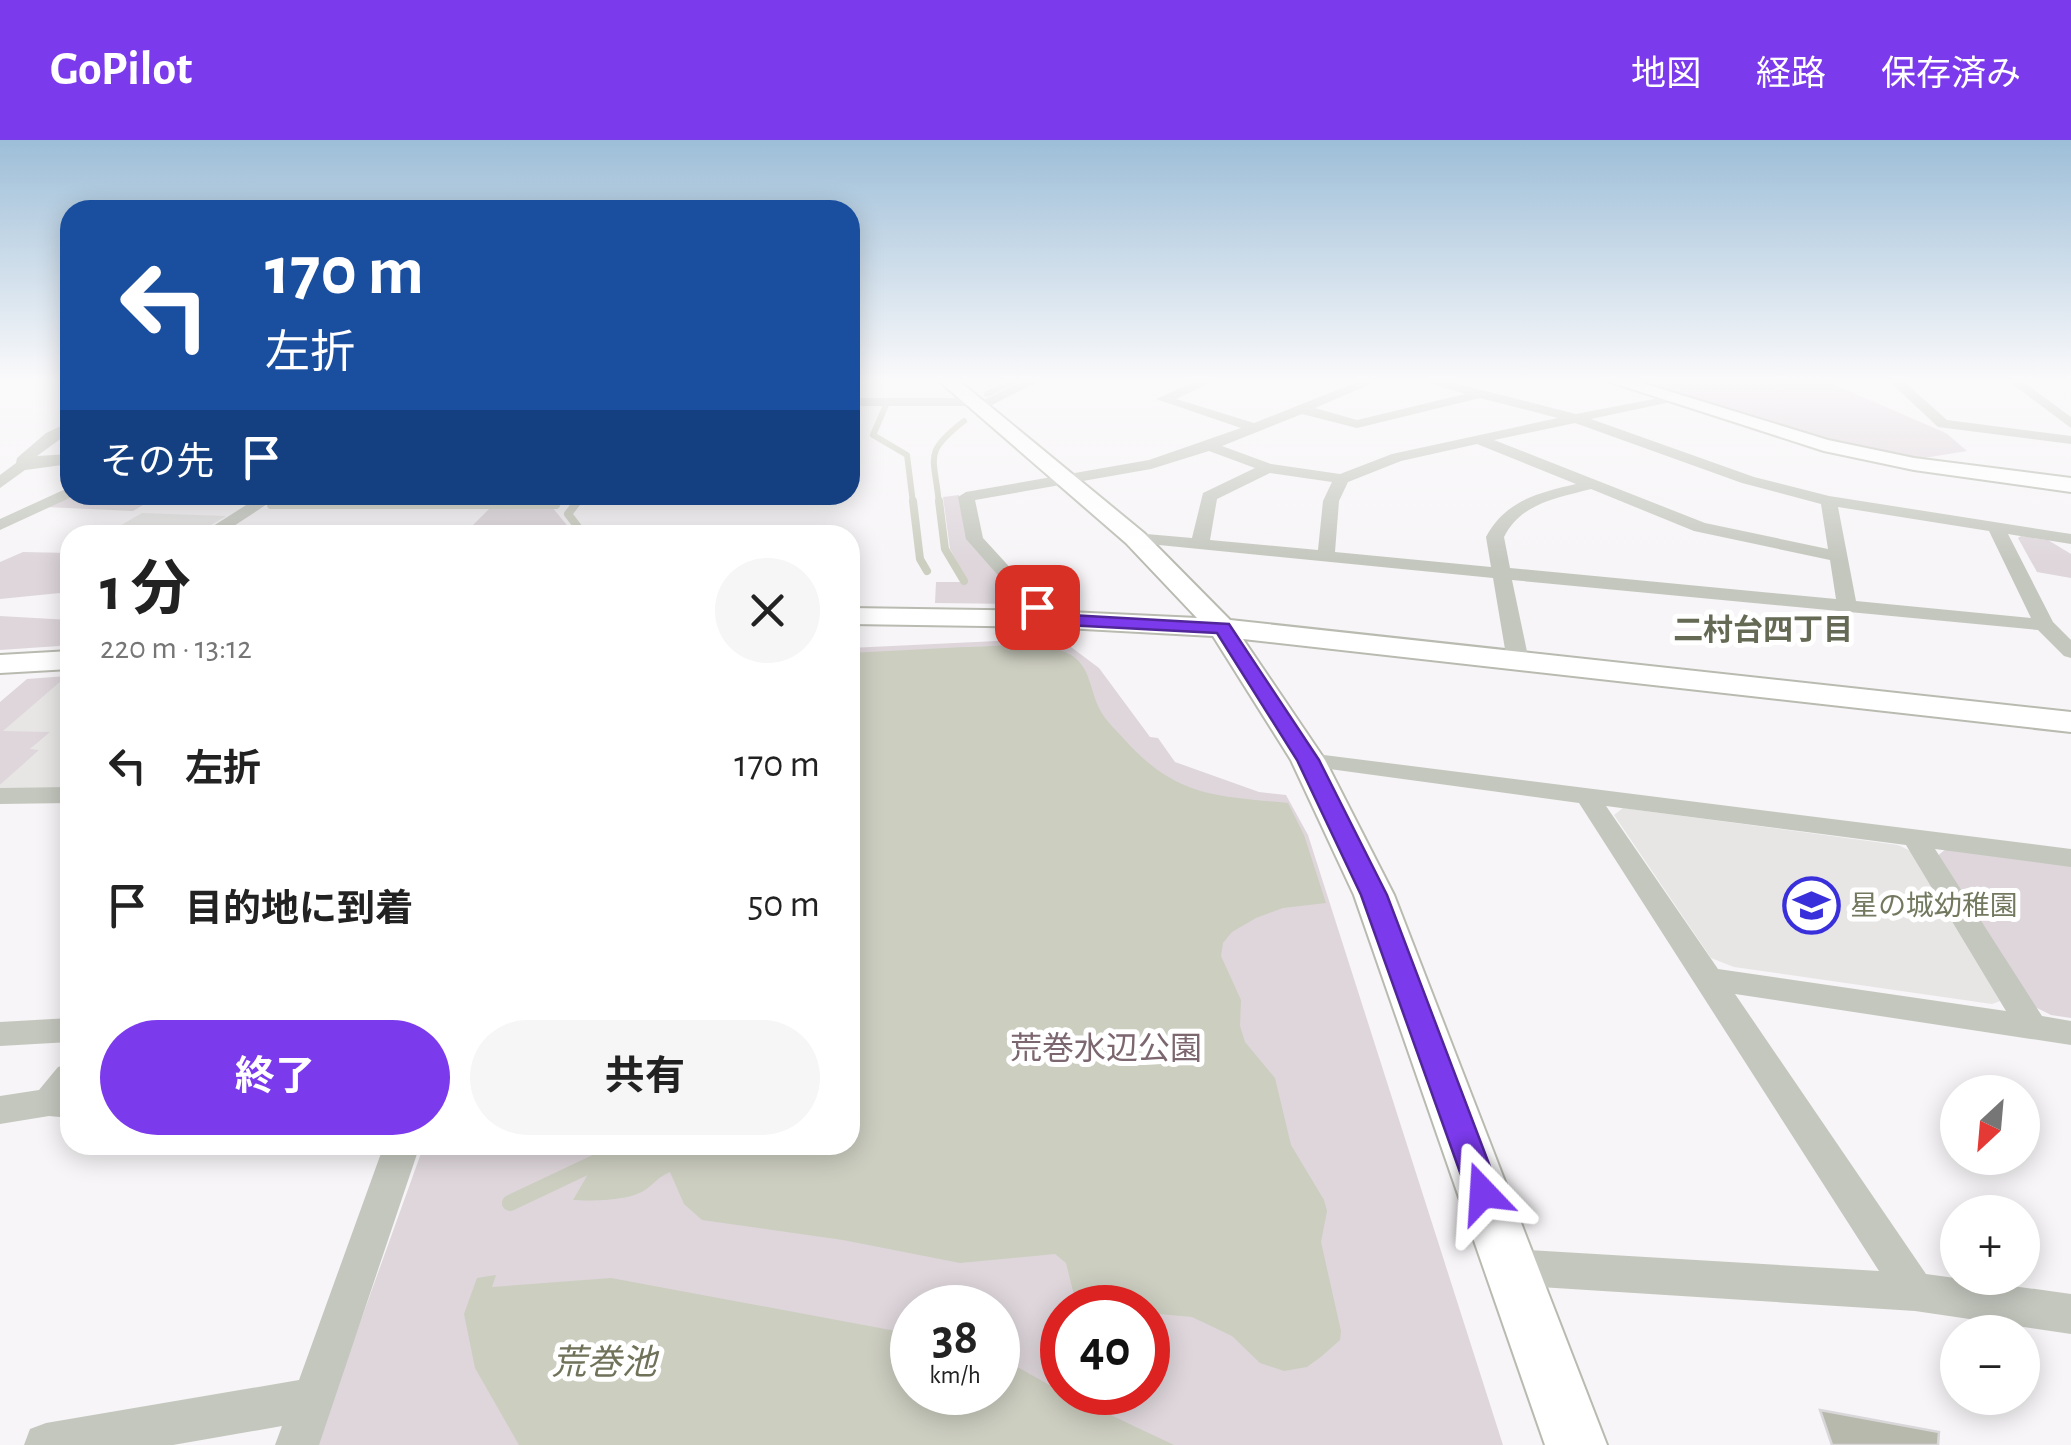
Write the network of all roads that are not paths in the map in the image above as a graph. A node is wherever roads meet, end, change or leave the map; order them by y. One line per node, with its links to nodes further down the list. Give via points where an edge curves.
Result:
1 (46, 441): 10 (street, via 22,462)
2 (1021, 441): 12 (street)
3 (1222, 441): 8 (street)
4 (1476, 441): 13 (street, via 1397,457)
5 (1482, 441): 15 (street)
6 (1639, 441): 18 (street)
7 (1808, 441): 16 (street, via 1914,464)
8 (1209, 446): 11 (street); 12 (street)
9 (60, 460): 10 (street)
10 (40, 461): 14 (street)
11 (1268, 468): 13 (street); 25 (street, via 1209,496)
12 (1067, 479): 23 (street); 31 (street, via 966,497 975,539)
13 (1342, 480): 26 (street, via 1331,501)
14 (0, 483)
15 (1590, 485): 27 (street, via 1700,527); 28 (street, via 1507,514 1495,537)
16 (2071, 485)
17 (60, 497): 21 (street)
18 (1829, 500): 22 (street); 27 (street)
19 (256, 505): 20 (street)
20 (224, 525)
21 (0, 526)
22 (1996, 527): 24 (street); 32 (street)
23 (1135, 538): 25 (street); 33 (street)
24 (2071, 538)
25 (1200, 544): 26 (street)
26 (1326, 556): 28 (street)
27 (1838, 558): 29 (street)
28 (1501, 573): 29 (street); 36 (street)
29 (1847, 606): 32 (street)
30 (860, 616): 31 (street)
31 (1047, 619): 33 (street)
32 (2044, 625): 34 (street)
33 (1222, 628): 36 (street); 39 (street)
34 (2071, 652)
35 (60, 661): 37 (street)
36 (1518, 661): 38 (street)
37 (0, 664)
38 (2071, 722)
39 (1308, 760): 42 (street); 53 (street, via 1374,895)
40 (60, 795): 41 (street)
41 (0, 796)
42 (1587, 796): 43 (street); 45 (street)
43 (1915, 838): 44 (street); 46 (street)
44 (2071, 858)
45 (1710, 979): 46 (street); 54 (street)
46 (2032, 1027): 48 (street)
47 (60, 1031): 49 (street)
48 (2071, 1033)
49 (0, 1034)
50 (60, 1096): 51 (street)
51 (0, 1110)
52 (398, 1155): 56 (street)
53 (1510, 1267): 54 (street); 59 (street)
54 (1915, 1292): 55 (street)
55 (2071, 1314)
56 (313, 1399): 57 (street); 58 (street)
57 (46, 1445)
58 (297, 1445)
59 (1576, 1445)

